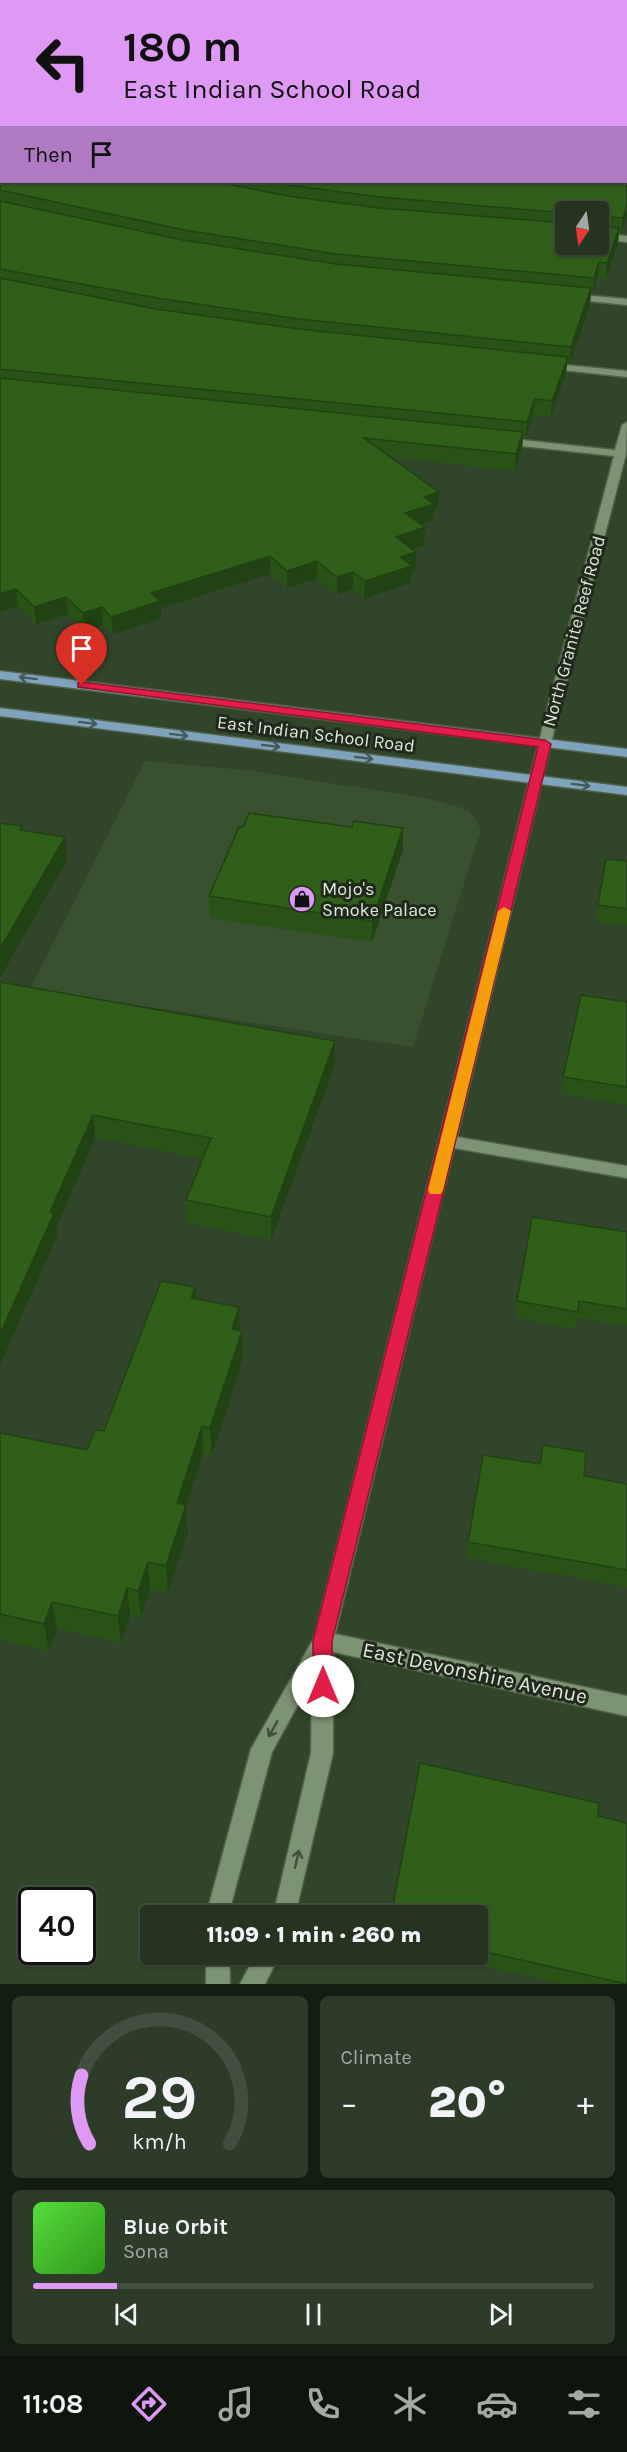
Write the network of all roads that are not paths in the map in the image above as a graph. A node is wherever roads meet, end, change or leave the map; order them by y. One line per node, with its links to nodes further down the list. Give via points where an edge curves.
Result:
1 (609, 237): 2 (street)
2 (627, 238)
3 (557, 295): 4 (street)
4 (627, 302)
5 (540, 365): 6 (street)
6 (627, 374)
7 (627, 425): 9 (street, North Granite Reef Road)
8 (492, 440): 9 (street)
9 (621, 454): 12 (street, North Granite Reef Road)
10 (0, 675): 12 (main road, East Indian School Road, one-way to 10)
11 (0, 712): 14 (main road, East Indian School Road, one-way to 14)
12 (545, 744): 13 (main road, East Indian School Road); 14 (street, North Granite Reef Road)
13 (627, 753)
14 (536, 780): 15 (main road, East Indian School Road, one-way to 15); 16 (street, North Granite Reef Road)
15 (627, 791)
16 (447, 1141): 17 (street); 18 (street, North Granite Reef Road)
17 (627, 1172)
18 (323, 1641): 19 (street, East Devonshire Avenue); 20 (street, North Granite Reef Road, one-way to 20, via 262,1749); 21 (street, North Granite Reef Road, one-way to 18, via 322,1753)
19 (627, 1706)
20 (220, 1905)
21 (287, 1905)
22 (217, 1965): 24 (street)
23 (263, 1965): 25 (street)
24 (218, 1984)
25 (252, 1984)

